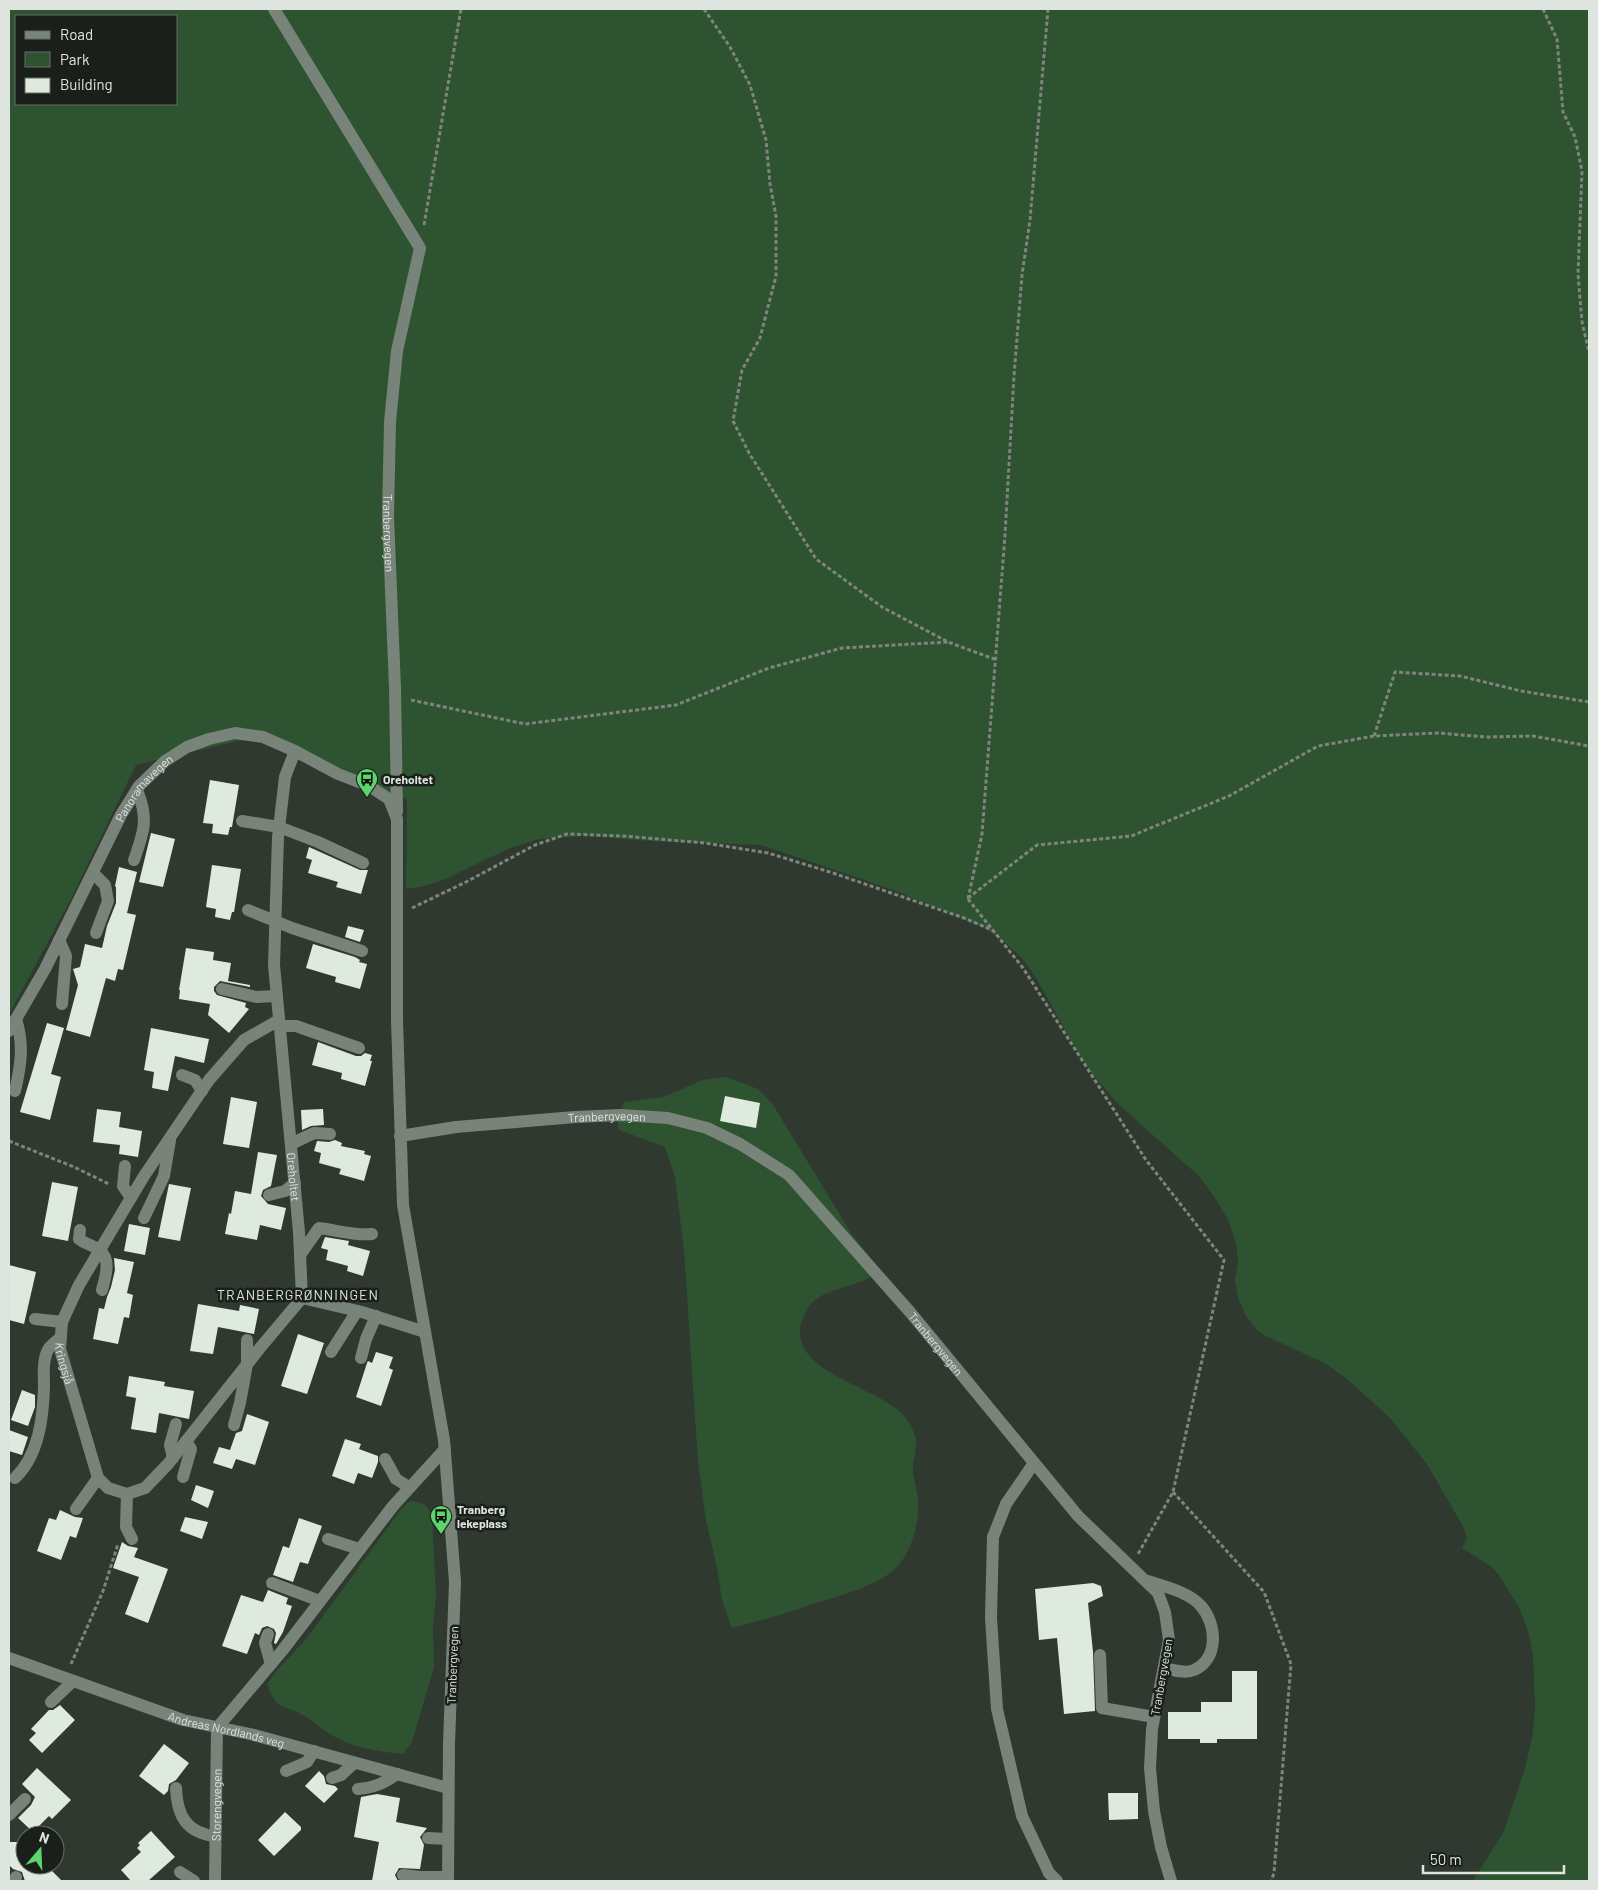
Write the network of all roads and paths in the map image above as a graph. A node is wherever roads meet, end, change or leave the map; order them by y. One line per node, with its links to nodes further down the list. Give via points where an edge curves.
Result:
1 (274, 9): 6 (street)
2 (461, 9): 6 (path)
3 (704, 9): 8 (path, via 730,47 750,85 766,140 776,216 776,276 760,338 742,370 733,422 816,559 882,608)
4 (1048, 9): 9 (path, via 1015,358)
5 (1543, 9): 7 (path, via 1557,39 1563,112 1575,137 1582,171 1578,274 1582,322)
6 (420, 248): 10 (street, Tranbergvegen, via 397,351 390,422 388,516)
7 (1589, 352)
8 (948, 642): 9 (path); 10 (path, via 842,648 769,668 676,705 525,724)
9 (994, 660): 23 (path, via 982,834)
10 (395, 697): 17 (street, Tranbergvegen)
11 (1589, 702): 12 (path, via 1460,676 1395,672)
12 (1374, 736): 13 (path, via 1438,733 1533,736); 23 (path, via 1318,746 1229,796 1132,836 1037,845)
13 (1589, 746)
14 (295, 751): 15 (street, Panoramavegen, via 263,737 235,734 209,739 187,747 165,761); 16 (street, Panoramavegen, via 369,786); 19 (street, Oreholtet, via 285,777)
15 (137, 790): 20 (street, via 146,820); 22 (street, Panoramavegen)
16 (388, 799): 17 (street, Tranbergvegen)
17 (397, 819): 25 (street, Tranbergvegen)
18 (242, 821): 19 (street)
19 (279, 827): 21 (street); 26 (street, Oreholtet)
20 (134, 860)
21 (363, 863)
22 (93, 873): 28 (street, via 105,885 108,901); 29 (street, Panoramavegen)
23 (968, 899): 27 (path)
24 (248, 910): 26 (street)
25 (397, 916): 27 (path, via 535,844 567,834 705,843 768,853); 42 (street, Tranbergvegen)
26 (275, 921): 30 (street); 32 (street, Oreholtet)
27 (993, 930): 78 (path, via 1023,968 1146,1160 1224,1260)
28 (96, 932)
29 (59, 940): 33 (street, via 66,956); 34 (street, Panoramavegen)
30 (362, 951)
31 (222, 990): 32 (street, via 256,997)
32 (277, 996): 35 (street, Oreholtet)
33 (62, 1004)
34 (16, 1019): 36 (street, Panoramavegen); 40 (street, via 22,1036)
35 (279, 1023): 37 (street); 39 (street, Kringsjå, via 244,1040); 45 (street, Oreholtet)
36 (9, 1031)
37 (359, 1048)
38 (182, 1075): 39 (street, via 195,1080)
39 (202, 1090): 43 (street, Kringsjå)
40 (15, 1091)
41 (330, 1134): 45 (street, via 314,1134)
42 (400, 1136): 61 (street, Tranbergvegen, via 403,1205); 73 (street, Tranbergvegen, via 456,1127 621,1115 668,1118 707,1128 740,1144 789,1175 910,1312)
43 (170, 1137): 48 (street, Kringsjå); 50 (street, via 164,1176)
44 (9, 1141): 48 (path, via 74,1166)
45 (291, 1144): 47 (street, Oreholtet)
46 (125, 1166): 48 (street, via 123,1186)
47 (295, 1183): 49 (street, via 284,1191); 54 (street, Oreholtet)
48 (128, 1193): 53 (street, Kringsjå)
49 (269, 1195)
50 (144, 1218)
51 (80, 1230): 53 (street, via 79,1239)
52 (372, 1234): 54 (street, via 319,1228)
53 (100, 1250): 55 (street, via 106,1258 107,1272); 60 (street, Kringsjå)
54 (300, 1255): 56 (street, Oreholtet)
55 (102, 1290)
56 (302, 1298): 57 (street); 66 (street)
57 (357, 1311): 58 (street); 64 (street)
58 (376, 1316): 61 (street); 65 (street)
59 (35, 1319): 60 (street)
60 (62, 1322): 62 (street, Kringsjå)
61 (425, 1332): 70 (street, Tranbergvegen)
62 (61, 1338): 75 (street, via 49,1349 44,1366 40,1428 32,1455); 76 (street, Kringsjå, via 60,1349)
63 (247, 1340): 66 (street)
64 (330, 1352)
65 (361, 1358)
66 (247, 1364): 68 (street); 69 (street)
67 (176, 1424): 71 (street, via 170,1445)
68 (234, 1425)
69 (186, 1441): 71 (street); 74 (street, via 191,1449)
70 (445, 1449): 77 (street); 104 (street, Tranbergvegen, via 455,1582)
71 (173, 1458): 79 (street, via 145,1488)
72 (385, 1459): 77 (street, via 396,1479)
73 (1034, 1463): 85 (street, Tranbergvegen, via 1078,1516); 116 (street, via 1006,1504 993,1537 990,1618 997,1709 1022,1816 1049,1874)
74 (183, 1477)
75 (15, 1478)
76 (98, 1478): 79 (street, via 108,1488); 80 (street)
77 (409, 1488): 84 (street)
78 (1173, 1492): 85 (path); 118 (path, via 1264,1592 1291,1664)
79 (127, 1494): 81 (street)
80 (76, 1509)
81 (126, 1527): 82 (street); 94 (path)
82 (132, 1539)
83 (328, 1539): 84 (street)
84 (359, 1550): 88 (street)
85 (1130, 1568): 86 (street, Tranbergvegen)
86 (1141, 1578): 93 (street, Tranbergvegen, via 1158,1593 1165,1612 1169,1640); 93 (street, via 1184,1594 1201,1606 1211,1623 1213,1641 1209,1658 1194,1671)
87 (272, 1583): 88 (street)
88 (320, 1601): 92 (street)
89 (268, 1634): 92 (street, via 265,1643)
90 (1100, 1655): 96 (street, via 1102,1708)
91 (9, 1658): 94 (street, Andreas Nordlands veg)
92 (271, 1664): 97 (street)
93 (1164, 1668): 96 (street, Tranbergvegen)
94 (69, 1680): 95 (street); 97 (street, Andreas Nordlands veg, via 183,1720)
95 (51, 1702)
96 (1154, 1717): 117 (street, Tranbergvegen, via 1150,1768 1154,1811)
97 (217, 1728): 98 (street, Andreas Nordlands veg); 108 (street, Storengvegen)
98 (314, 1752): 99 (street, Andreas Nordlands veg); 100 (street, via 307,1762)
99 (354, 1762): 101 (street, Andreas Nordlands veg); 102 (street, via 341,1775)
100 (286, 1772)
101 (397, 1774): 104 (street, Andreas Nordlands veg); 105 (street, via 372,1788)
102 (332, 1778)
103 (176, 1788): 108 (street, via 180,1812 189,1828 202,1835)
104 (448, 1788): 110 (street, Tranbergvegen)
105 (358, 1789)
106 (24, 1799): 107 (street)
107 (9, 1815)
108 (215, 1836): 115 (street, Storengvegen)
109 (428, 1838): 110 (street)
110 (448, 1839): 113 (street, Tranbergvegen)
111 (180, 1872): 114 (street)
112 (403, 1875): 113 (street)
113 (448, 1879)
114 (194, 1881)
115 (215, 1881)
116 (1057, 1881)
117 (1171, 1881)
118 (1271, 1881)

